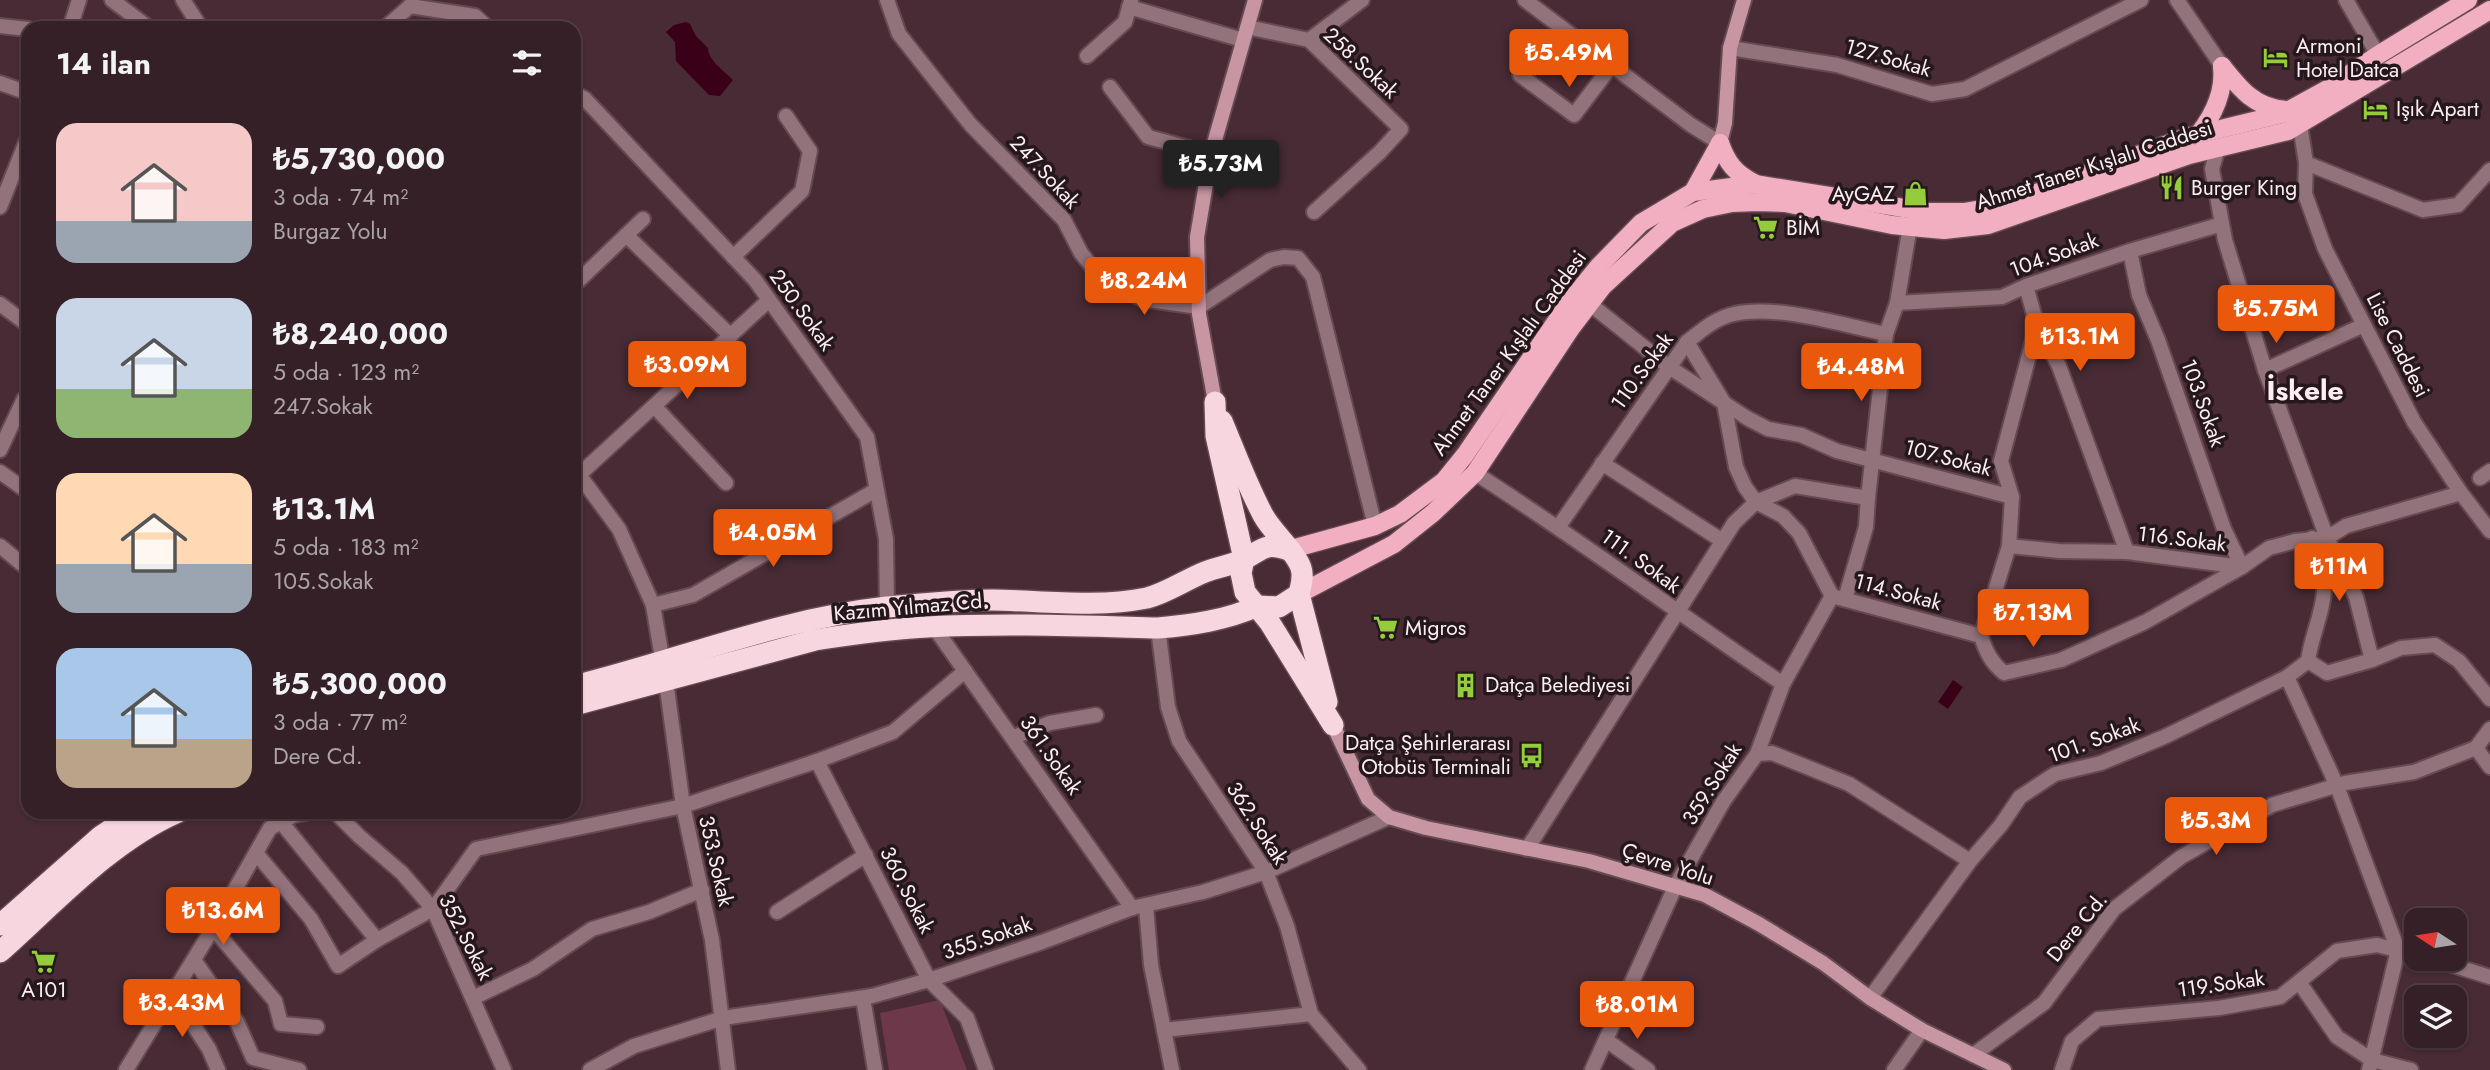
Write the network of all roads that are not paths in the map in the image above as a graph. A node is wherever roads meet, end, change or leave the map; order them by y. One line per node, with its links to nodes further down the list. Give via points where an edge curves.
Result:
1 (79, 0): 16 (street)
2 (112, 0): 17 (street)
3 (183, 0): 18 (street)
4 (887, 0): 60 (street, 247.Sokak, via 899,34 970,124 1064,220 1100,277 1142,299)
5 (1255, 0): 23 (street)
6 (1363, 0): 24 (street)
7 (1525, 0): 28 (street)
8 (1744, 0): 25 (street)
9 (2141, 0): 25 (street, 127.Sokak, via 1965,89 1932,94 1837,65)
10 (2176, 0): 29 (street)
11 (2346, 0): 26 (street)
12 (2468, 0): 26 (main road, Ahmet Taner Kışlalı Caddesi)
13 (408, 3): 19 (street); 20 (street, via 475,16)
14 (1130, 4): 23 (street, 258.Sokak); 27 (street, via 1125,22)
15 (2490, 10): 36 (main road, Ahmet Taner Kışlalı Caddesi)
16 (72, 21)
17 (140, 21)
18 (196, 21)
19 (391, 21)
20 (480, 21)
21 (0, 26): 22 (street)
22 (21, 28)
23 (1245, 33): 24 (street, 258.Sokak); 41 (street)
24 (1309, 40): 47 (street, 258.Sokak, via 1401,129)
25 (1730, 48): 38 (street)
26 (2378, 55): 36 (main road, Ahmet Taner Kışlalı Caddesi, via 2326,90)
27 (1087, 56)
28 (1612, 65): 30 (street, via 1574,115); 38 (street)
29 (2222, 66): 36 (main road, via 2255,102); 37 (main road, via 2216,103)
30 (1520, 75)
31 (0, 83): 33 (street)
32 (1110, 88): 41 (street, via 1148,137)
33 (21, 90)
34 (581, 97): 53 (street, 250.Sokak)
35 (786, 116): 53 (street, via 810,151 802,191)
36 (2295, 118): 37 (main road, Ahmet Taner Kışlalı Caddesi, via 2282,114); 39 (main road, Ahmet Taner Kışlalı Caddesi, via 2288,131); 42 (street, Lise Caddesi)
37 (2197, 135): 44 (main road, Ahmet Taner Kışlalı Caddesi, via 2001,205 1965,212 1928,212)
38 (1720, 143): 44 (main road, via 1736,173); 45 (main road)
39 (2218, 148): 49 (street, via 2212,169); 50 (main road, Ahmet Taner Kışlalı Caddesi, via 1988,225 1944,230)
40 (21, 154): 46 (street)
41 (1211, 154): 60 (street, via 1196,237)
42 (2306, 163): 43 (street, via 2423,210 2458,205); 63 (street, Lise Caddesi, via 2305,194 2312,219)
43 (2490, 170)
44 (1755, 184): 45 (main road, Ahmet Taner Kışlalı Caddesi)
45 (1693, 192): 87 (main road, Ahmet Taner Kışlalı Caddesi, via 1641,223 1600,266 1568,304 1444,481 1400,514)
46 (0, 207)
47 (1314, 212)
48 (643, 219): 51 (street)
49 (2222, 224): 52 (street, 104.Sokak); 68 (street)
50 (1910, 226): 57 (street, 359.Sokak); 59 (main road, Ahmet Taner Kışlalı Caddesi, via 1785,204 1732,203 1703,209 1672,223 1647,244)
51 (626, 235): 54 (street); 65 (street)
52 (2130, 251): 55 (street, 104.Sokak); 99 (street, 103.Sokak, via 2139,295)
53 (733, 257): 56 (street, 250.Sokak)
54 (581, 278)
55 (2026, 286): 57 (street, 104.Sokak, via 2002,297); 62 (street)
56 (769, 300): 65 (street); 82 (street, 250.Sokak, via 867,438)
57 (1897, 303): 64 (street, 359.Sokak)
58 (0, 304): 61 (street)
59 (1590, 304): 67 (street, 107.Sokak); 78 (main road, Ahmet Taner Kışlalı Caddesi)
60 (1199, 307): 69 (street); 87 (street, via 1270,260 1298,258 1313,277)
61 (21, 320)
62 (2037, 325): 84 (street, via 2001,461); 96 (street, via 2059,366)
63 (2364, 325): 68 (street); 83 (street, Lise Caddesi, via 2413,422)
64 (1886, 334): 66 (street, 110.Sokak, via 1800,315 1734,314 1710,324); 74 (street, 359.Sokak)
65 (731, 336): 72 (street)
66 (1687, 342): 67 (street, 110.Sokak); 70 (street)
67 (1669, 367): 70 (street, 107.Sokak); 75 (street, 110.Sokak)
68 (2265, 370): 91 (street)
69 (1215, 402): 95 (highway, via 1263,515); 97 (highway, via 1216,436)
70 (1724, 403): 74 (street, 107.Sokak, via 1768,429 1801,435); 86 (street, via 1736,467)
71 (21, 406): 73 (street)
72 (655, 407): 76 (street); 80 (street)
73 (0, 450)
74 (1873, 460): 84 (street, 107.Sokak); 85 (street, 359.Sokak)
75 (1602, 463): 88 (street, 110.Sokak); 92 (street)
76 (581, 468)
77 (0, 472): 81 (street)
78 (1475, 472): 88 (street, 111. Sokak); 100 (main road, Ahmet Taner Kışlalı Caddesi, via 1394,544)
79 (581, 477): 102 (street, 353.Sokak, via 619,529)
80 (726, 483)
81 (21, 487)
82 (876, 489): 102 (street, via 693,594); 104 (street, 250.Sokak, via 886,539)
83 (2461, 493): 89 (street, Lise Caddesi); 91 (street, 116.Sokak, via 2346,526)
84 (2012, 497): 94 (street)
85 (1868, 498): 86 (street, via 1795,486); 101 (street, 359.Sokak, via 1867,527)
86 (1756, 502): 92 (street); 101 (street, via 1783,516 1799,533)
87 (1375, 526): 95 (main road, Ahmet Taner Kışlalı Caddesi)
88 (1559, 526): 105 (street, 111. Sokak)
89 (2490, 531)
90 (2312, 538): 91 (street, 116.Sokak); 99 (street, 116.Sokak, via 2269,548); 110 (street, via 2324,589)
91 (2327, 538): 109 (street, via 2356,597)
92 (1721, 540): 105 (street)
93 (0, 545): 98 (street)
94 (2009, 546): 96 (street, 116.Sokak); 108 (street)
95 (1288, 550): 97 (highway, via 1259,548); 100 (highway, via 1301,568)
96 (2127, 552): 99 (street, 116.Sokak)
97 (1244, 559): 103 (highway, via 1242,583); 104 (highway, Kazım Yılmaz Cd., via 1150,597 1124,601 990,600)
98 (21, 563)
99 (2242, 567): 108 (street, via 2145,622 2061,660 2004,673 1986,653)
100 (1299, 594): 103 (highway, via 1279,607); 119 (highway)
101 (1838, 598): 108 (street, 114.Sokak); 114 (street, 359.Sokak)
102 (653, 605): 111 (street, 353.Sokak)
103 (1258, 606): 107 (highway, Kazım Yılmaz Cd., via 1235,616); 119 (highway)
104 (887, 607): 111 (highway, Kazım Yılmaz Cd., via 810,619 722,642)
105 (1675, 612): 114 (street, 111. Sokak); 134 (street)
106 (934, 626): 107 (highway, Kazım Yılmaz Cd.); 111 (highway, Kazım Yılmaz Cd., via 815,640); 112 (street, 361.Sokak)
107 (1158, 628): 138 (street, 362.Sokak, via 1168,707 1179,741)
108 (1981, 636)
109 (2372, 660): 110 (street, via 2327,673); 116 (street, via 2401,648 2435,645 2459,661)
110 (2308, 661): 113 (street, 101. Sokak)
111 (665, 671): 115 (highway, Kazım Yılmaz Cd.); 117 (highway, Kazım Yılmaz Cd.); 127 (street, 353.Sokak)
112 (965, 671): 121 (street, 361.Sokak); 124 (street, via 893,732)
113 (2287, 677): 126 (street); 137 (street, 101. Sokak, via 2164,737 2101,763 2055,774 2020,797)
114 (1783, 684): 123 (street, 359.Sokak)
115 (581, 685)
116 (2490, 699)
117 (581, 702)
118 (1096, 715): 121 (street, via 1050,723)
119 (1333, 725): 128 (street, Çevre Yolu, via 1368,799)
120 (2490, 729): 122 (street)
121 (1014, 737): 141 (street, 361.Sokak)
122 (2476, 748): 125 (street); 126 (street, Dere Cd., via 2414,772)
123 (1757, 754): 137 (street, via 1772,753 1849,784); 139 (street, 359.Sokak, via 1723,802)
124 (817, 761): 127 (street); 136 (street, 360.Sokak)
125 (2490, 767)
126 (2337, 786): 147 (street); 165 (street, Dere Cd., via 2272,805 2181,857 2114,909 2044,1003)
127 (682, 806): 140 (street, 353.Sokak); 142 (street, via 476,849)
128 (1389, 817): 134 (street, Çevre Yolu); 138 (street, 355.Sokak)
129 (126, 819): 144 (highway)
130 (162, 819): 148 (highway, via 125,841)
131 (287, 819): 133 (street)
132 (342, 819): 142 (street, 352.Sokak, via 402,873)
133 (281, 822): 135 (street, via 270,828); 146 (street)
134 (1527, 849): 139 (street, Çevre Yolu)
135 (256, 853): 145 (street); 146 (street, via 311,919 338,966)
136 (866, 855): 143 (street); 153 (street, 360.Sokak)
137 (1970, 861): 158 (street, 101. Sokak)
138 (1266, 872): 141 (street, 355.Sokak); 159 (street, 362.Sokak, via 1287,926)
139 (1676, 885): 158 (street, Çevre Yolu, via 1759,924); 164 (street, 359.Sokak)
140 (702, 890): 156 (street, via 592,929 533,969); 160 (street, 353.Sokak)
141 (1139, 907): 153 (street, 355.Sokak); 162 (street, 361.Sokak)
142 (433, 909): 146 (street); 156 (street, 352.Sokak)
143 (776, 912)
144 (0, 925)
145 (213, 928): 150 (street); 161 (street, via 275,1001 281,1024)
146 (377, 940)
147 (2398, 950): 149 (street, 119.Sokak); 154 (street, 119.Sokak, via 2377,945 2337,951); 166 (street)
148 (0, 952)
149 (2404, 952)
150 (194, 960): 155 (street); 169 (street, via 237,1022 253,1058)
151 (2468, 970): 152 (street)
152 (2490, 977)
153 (929, 980): 157 (street, 355.Sokak); 174 (street, 360.Sokak, via 967,1018)
154 (2299, 982): 166 (street, via 2337,1037); 181 (street, 119.Sokak, via 2280,997 2219,1008 2098,1019 2072,1041)
155 (173, 994): 167 (street); 168 (street)
156 (473, 998): 170 (street, 352.Sokak)
157 (863, 998): 160 (street, 355.Sokak); 173 (street)
158 (1870, 998): 163 (street, Çevre Yolu)
159 (1311, 1014): 162 (street); 176 (street, 362.Sokak)
160 (723, 1018): 171 (street, 355.Sokak, via 635,1046); 172 (street, 353.Sokak)
161 (317, 1027)
162 (1164, 1030): 175 (street, 361.Sokak)
163 (1922, 1030): 165 (street, Çevre Yolu); 179 (street)
164 (1606, 1040): 177 (street, 359.Sokak); 178 (street)
165 (1973, 1055): 180 (street, Çevre Yolu)
166 (2370, 1065): 182 (street)
167 (126, 1070)
168 (218, 1070)
169 (299, 1070)
170 (504, 1070)
171 (590, 1070)
172 (728, 1070)
173 (875, 1070)
174 (986, 1070)
175 (1172, 1070)
176 (1359, 1070)
177 (1592, 1070)
178 (1647, 1070)
179 (1894, 1070)
180 (2004, 1070)
181 (2062, 1070)
182 (2411, 1070)

